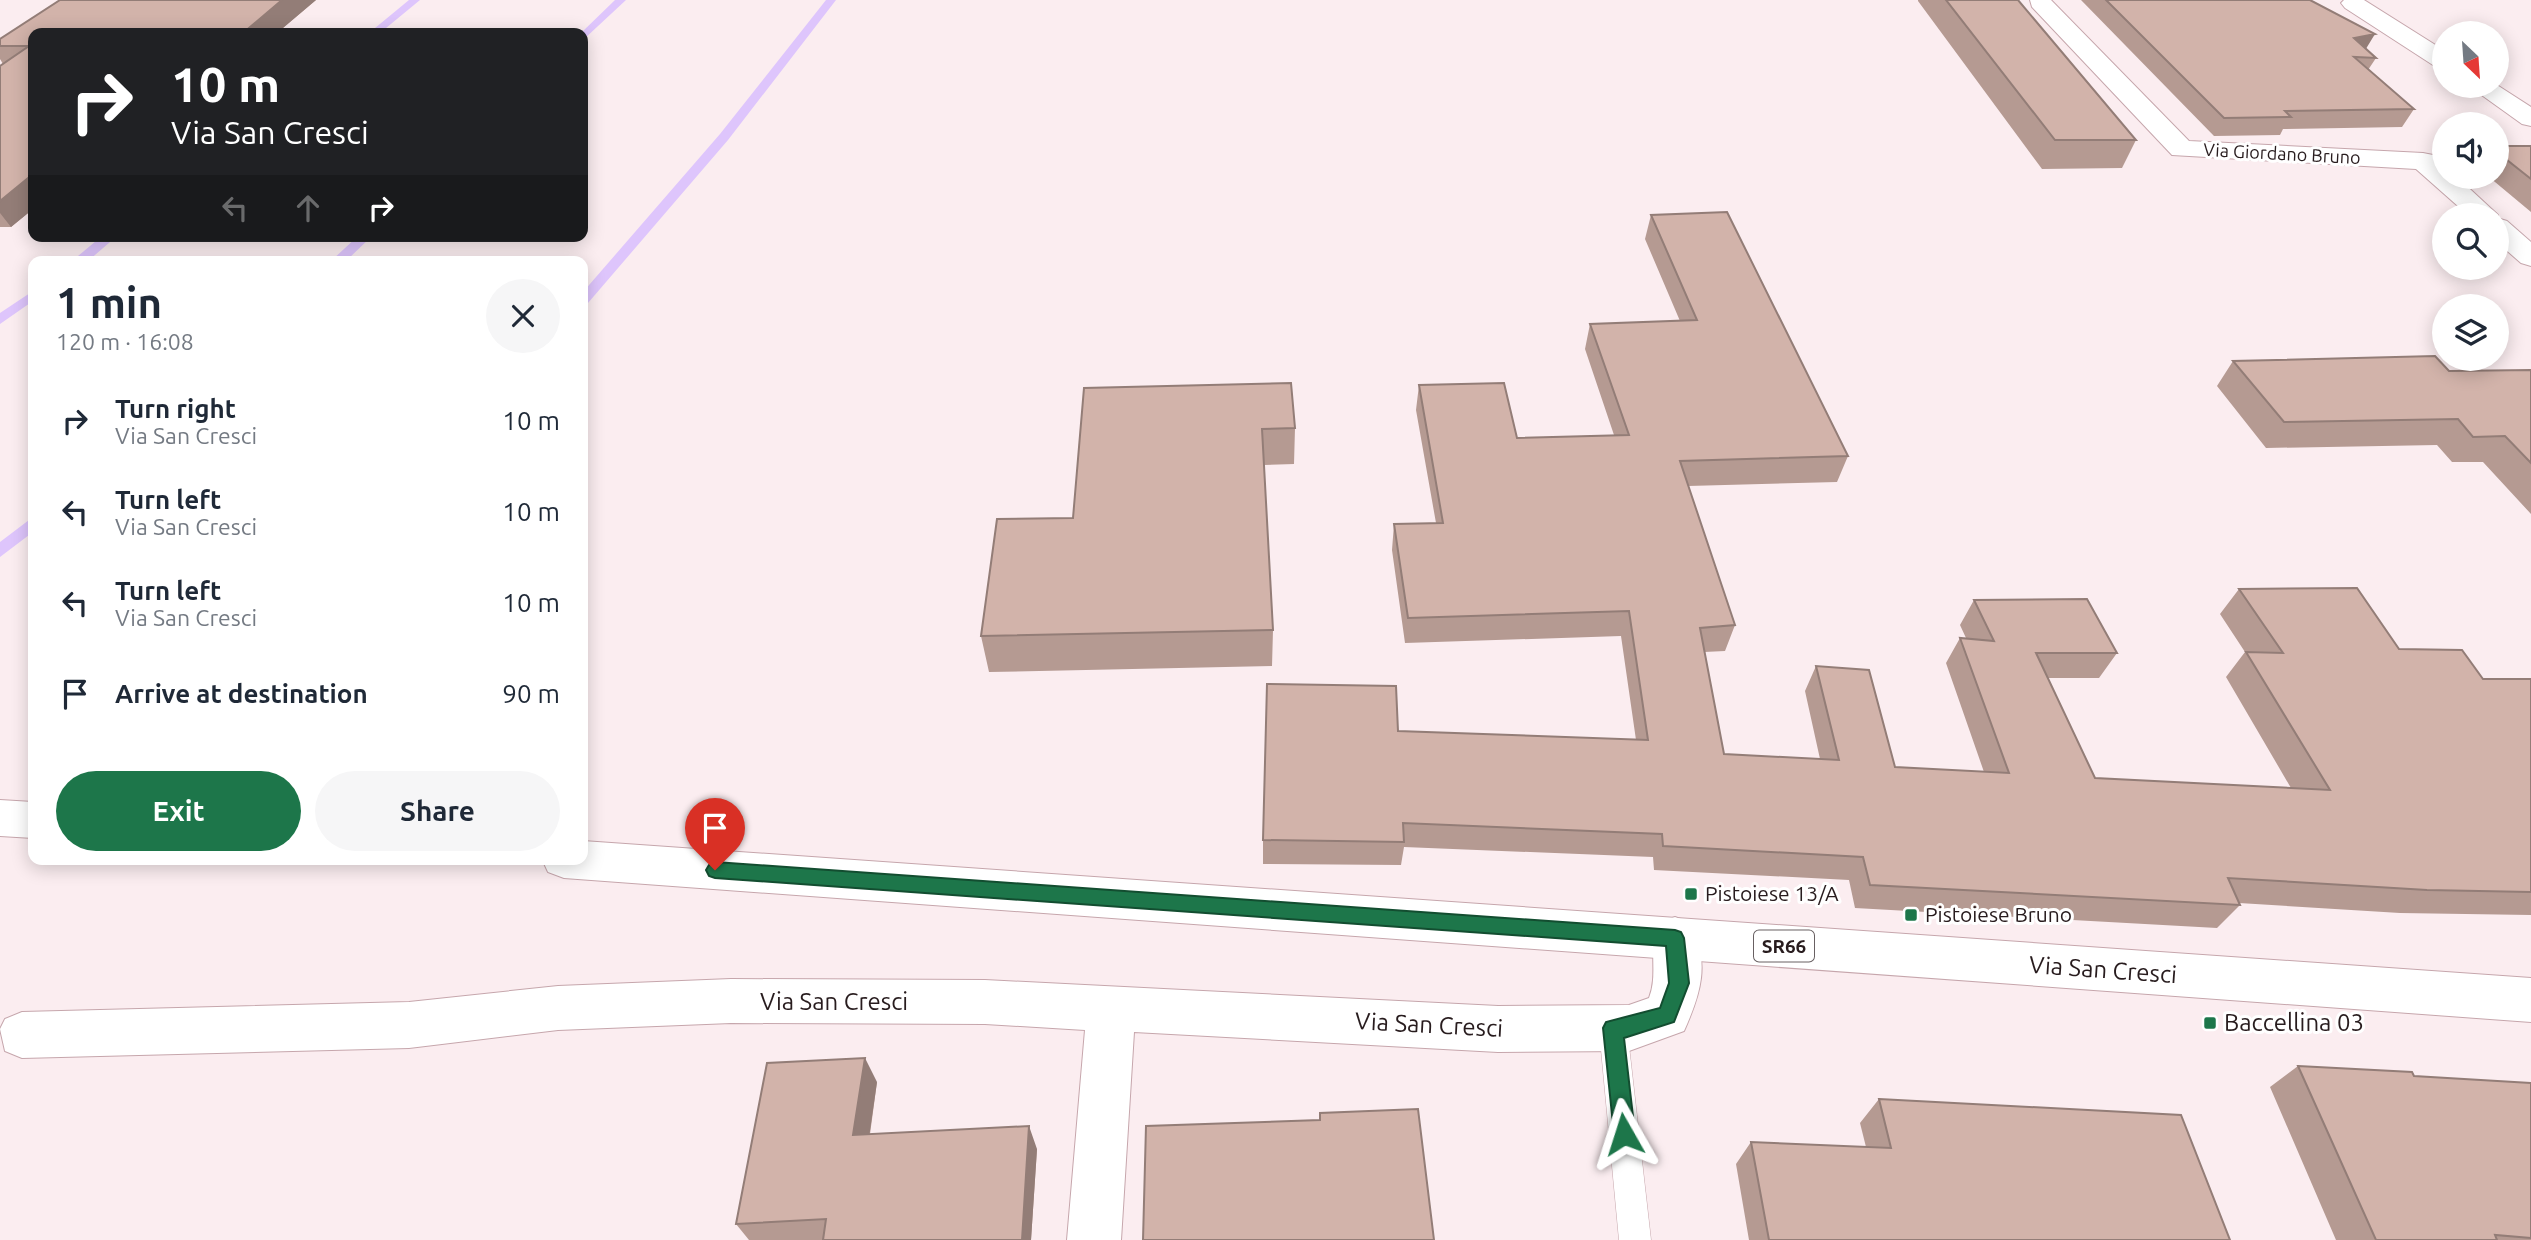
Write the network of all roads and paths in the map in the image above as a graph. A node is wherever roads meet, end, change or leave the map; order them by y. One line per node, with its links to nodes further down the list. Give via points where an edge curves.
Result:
1 (2040, 2): 6 (street, Via Giordano Bruno, via 2181,149 2423,161)
2 (2353, 3): 3 (street)
3 (2432, 54)
4 (2500, 98): 5 (street)
5 (2531, 118)
6 (2470, 203)
7 (2509, 238): 8 (street)
8 (2531, 257)
9 (0, 818): 10 (street)
10 (28, 821)
11 (588, 861): 12 (street, Via San Cresci / SR66)
12 (1675, 938): 13 (street, Via San Cresci / SR66); 15 (street, Via San Cresci, via 1679,983 1667,1015 1629,1028)
13 (2531, 1000)
14 (1111, 1009): 15 (street, Via San Cresci, via 1498,1029); 16 (street, Via San Cresci, via 985,1002 758,1001 558,1009 408,1025); 17 (street)
15 (1613, 1028): 18 (lane)
16 (22, 1035)
17 (1094, 1240)
18 (1635, 1240)

